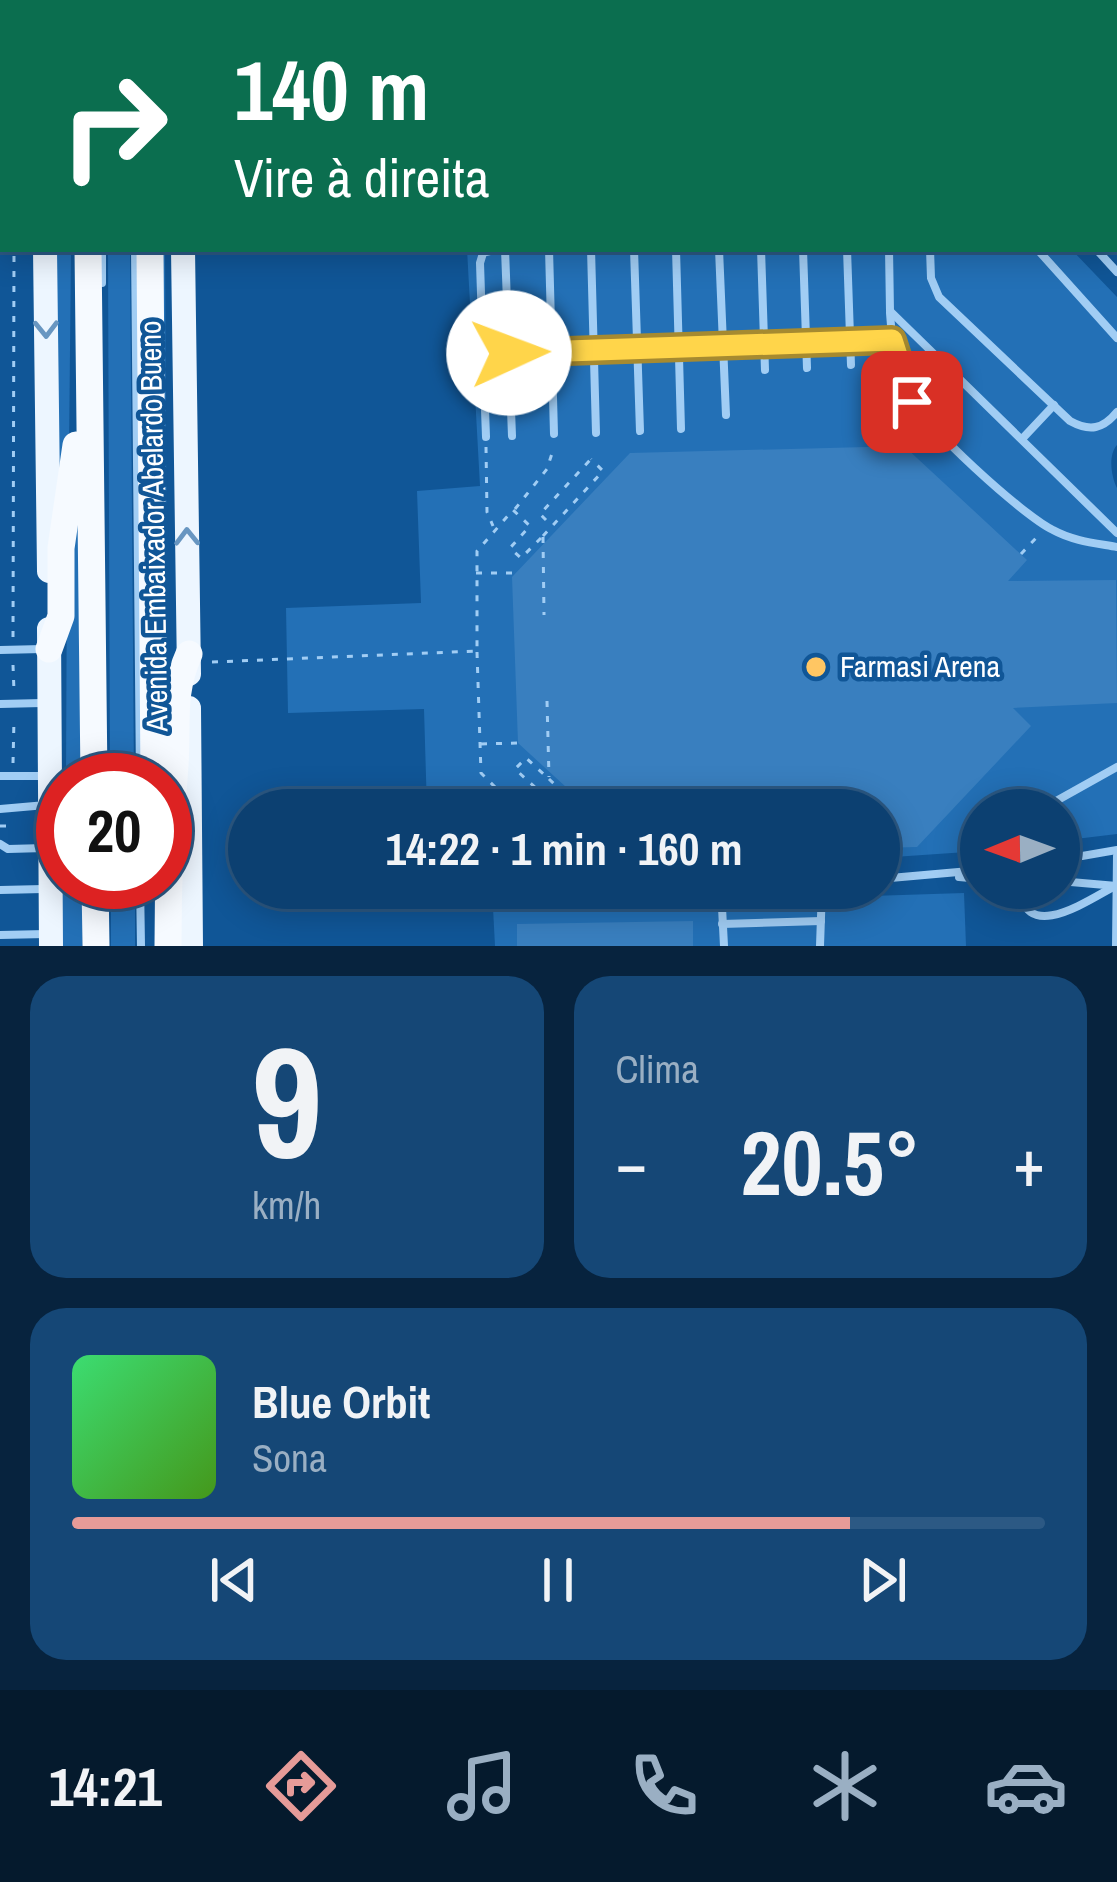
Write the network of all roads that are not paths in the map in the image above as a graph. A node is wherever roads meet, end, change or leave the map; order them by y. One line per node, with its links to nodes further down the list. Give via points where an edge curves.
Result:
1 (44, 252): 51 (main road, one-way to 51)
2 (86, 252): 51 (highway, via 61,616)
3 (86, 252): 57 (highway, Avenida Embaixador Abelardo Bueno)
4 (102, 252): 21 (lane)
5 (136, 252): 59 (lane)
6 (150, 252): 60 (highway, Avenida Embaixador Abelardo Bueno)
7 (183, 252): 53 (main road, Avenida Embaixador Abelardo Bueno, one-way to 7)
8 (488, 252): 34 (lane, via 480,263)
9 (501, 252): 33 (lane)
10 (549, 252): 32 (lane)
11 (591, 252): 31 (lane)
12 (634, 252): 30 (lane)
13 (676, 252): 29 (lane)
14 (719, 252): 28 (lane)
15 (761, 252): 27 (lane)
16 (803, 252): 26 (lane)
17 (847, 252): 25 (lane)
18 (889, 252): 22 (lane)
19 (930, 252): 38 (lane, via 939,296)
20 (1040, 252): 23 (lane)
21 (102, 295)
22 (890, 311): 24 (lane); 47 (lane)
23 (1117, 338)
24 (892, 340): 25 (lane); 50 (lane, via 921,414 1023,510 1051,530)
25 (850, 341): 26 (lane); 35 (lane)
26 (806, 343): 27 (lane); 36 (lane)
27 (764, 344): 28 (lane); 37 (lane)
28 (723, 346): 29 (lane); 40 (lane)
29 (679, 347): 30 (lane); 41 (lane)
30 (638, 349): 31 (lane); 42 (lane)
31 (594, 350): 32 (lane); 43 (lane)
32 (552, 352): 33 (lane); 44 (lane)
33 (509, 353): 34 (lane); 45 (lane)
34 (483, 354): 46 (lane)
35 (851, 365)
36 (807, 368)
37 (765, 370)
38 (1054, 405): 39 (lane, via 1083,428 1107,424); 47 (lane)
39 (1117, 412)
40 (726, 415)
41 (681, 429)
42 (640, 431)
43 (596, 433)
44 (554, 434)
45 (512, 436)
46 (486, 437)
47 (1022, 439): 49 (lane)
48 (103, 526): 58 (lane)
49 (1116, 529)
50 (1117, 547)
51 (50, 649): 52 (lane); 54 (main road)
52 (0, 650)
53 (196, 658): 96 (highway, via 176,688); 97 (main road, Avenida Embaixador Abelardo Bueno)
54 (50, 703): 55 (lane); 56 (main road)
55 (0, 704)
56 (50, 753)
57 (94, 753)
58 (105, 753)
59 (140, 753)
60 (154, 753)
61 (1117, 767): 64 (lane)
62 (0, 776): 63 (lane)
63 (36, 776)
64 (1078, 789)
65 (5, 805): 66 (lane)
66 (36, 805)
67 (36, 849): 68 (lane)
68 (3, 850)
69 (1117, 853): 70 (lane); 74 (lane)
70 (1080, 857)
71 (960, 874): 72 (lane)
72 (900, 877)
73 (1080, 883): 74 (lane)
74 (1116, 886): 77 (lane); 89 (lane)
75 (36, 889): 76 (lane)
76 (0, 890)
77 (1080, 904)
78 (51, 909): 91 (main road)
79 (95, 909): 92 (highway)
80 (105, 909): 93 (lane)
81 (140, 909): 94 (lane)
82 (155, 909): 95 (highway)
83 (722, 909): 88 (lane)
84 (821, 909): 87 (lane)
85 (1030, 909): 86 (lane, via 1043,918)
86 (1070, 909)
87 (821, 921): 88 (lane); 99 (lane)
88 (722, 924): 98 (lane)
89 (1116, 931): 100 (lane)
90 (0, 934): 91 (lane)
91 (51, 940)
92 (96, 946)
93 (106, 946)
94 (141, 946)
95 (156, 946)
96 (168, 946)
97 (191, 946)
98 (724, 946)
99 (820, 946)
100 (1116, 946)

